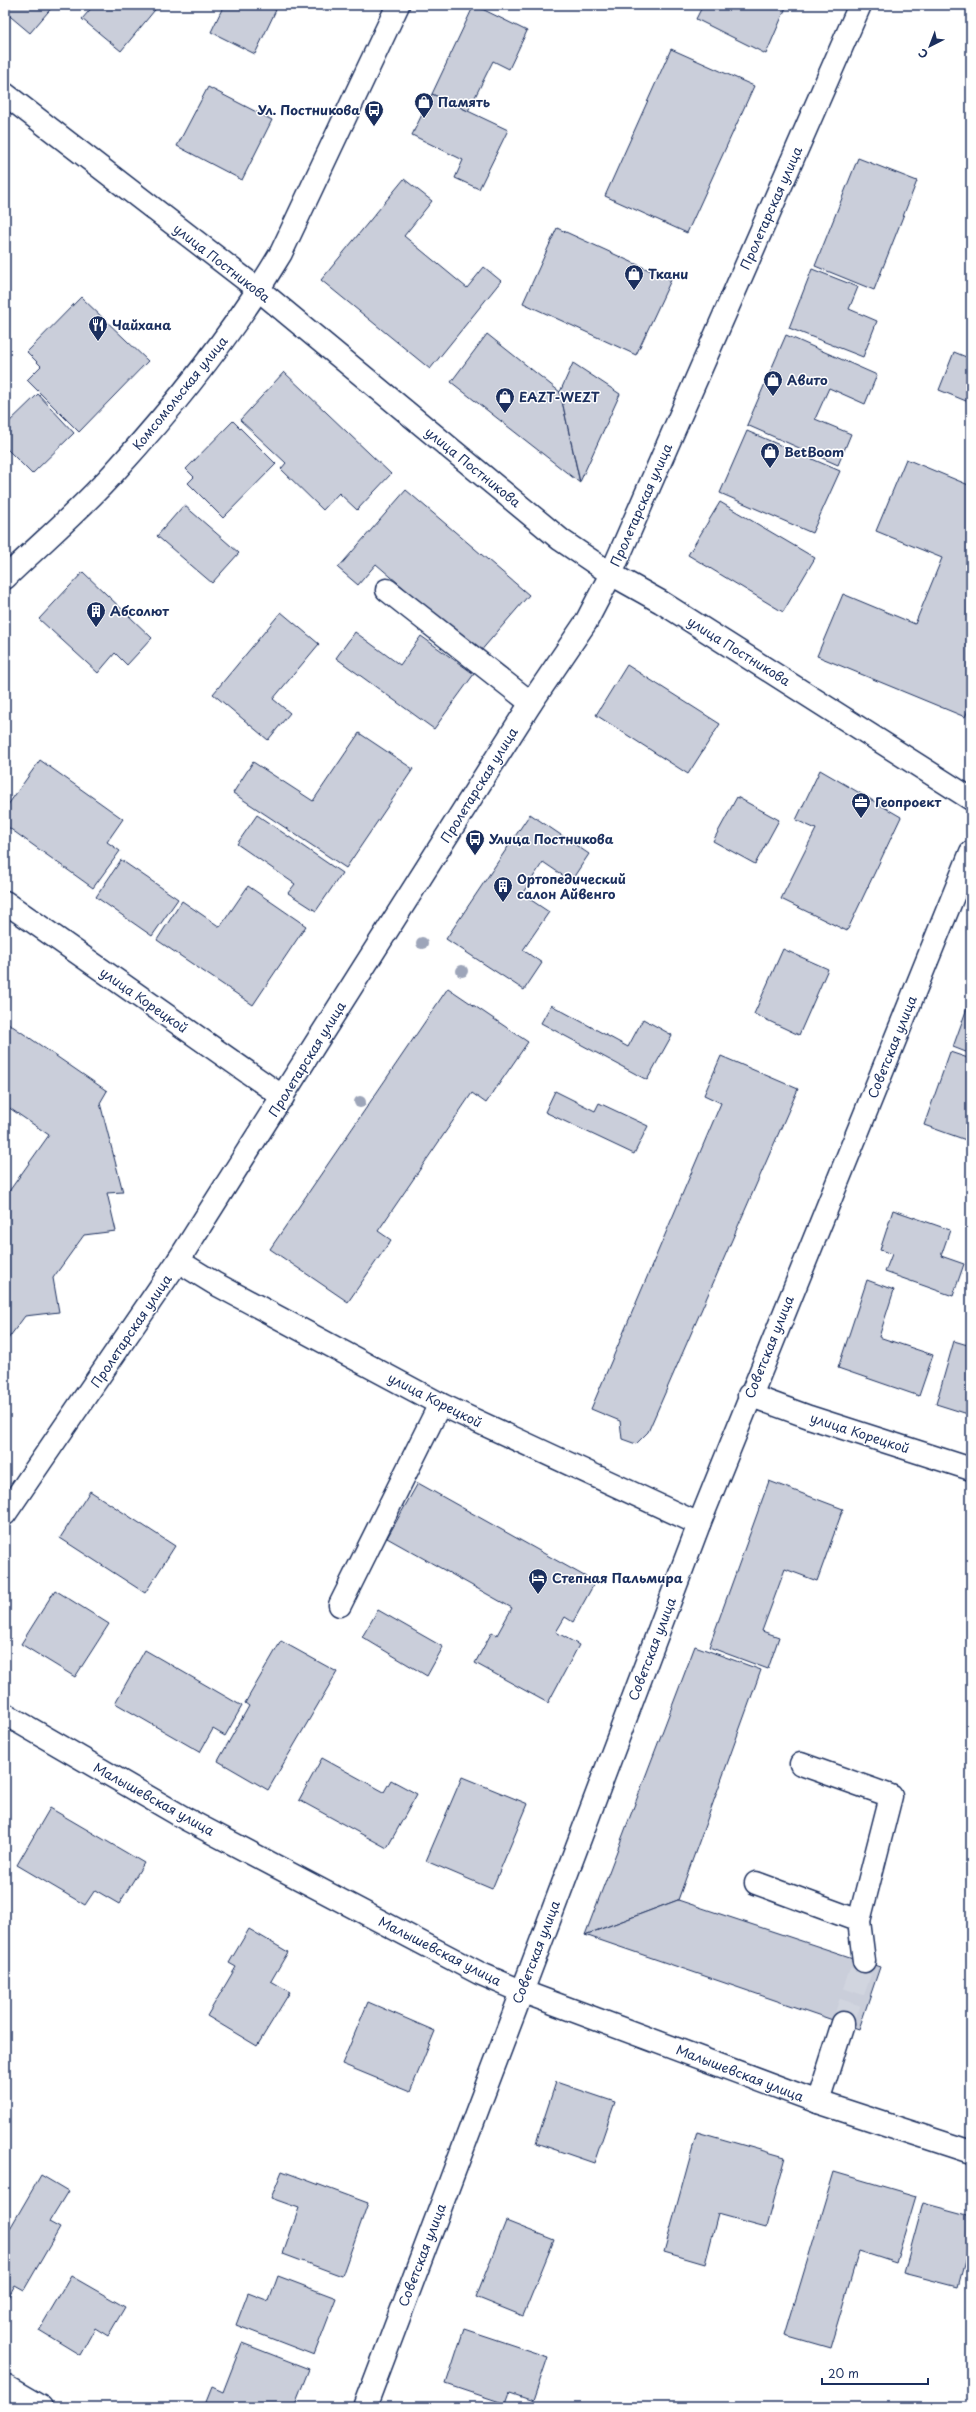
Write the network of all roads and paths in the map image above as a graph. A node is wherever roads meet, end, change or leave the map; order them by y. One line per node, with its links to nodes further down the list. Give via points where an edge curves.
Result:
1 (398, 5): 4 (street, Комсомольская улица, via 281,253)
2 (860, 5): 5 (street, Пролетарская улица)
3 (5, 94): 4 (street, улица Постникова)
4 (259, 290): 5 (street, улица Постникова, via 561,540); 6 (street, Комсомольская улица, via 206,365 118,469)
5 (611, 574): 8 (street, Пролетарская улица, via 586,622); 9 (street, улица Постникова, via 661,602)
6 (5, 578)
7 (387, 590): 8 (street)
8 (531, 703): 12 (street, Пролетарская улица)
9 (971, 799)
10 (971, 852): 14 (street, Советская улица)
11 (6, 905): 12 (street, улица Корецкой)
12 (283, 1097): 13 (street, Пролетарская улица)
13 (178, 1261): 15 (street, улица Корецкой, via 214,1283); 17 (street, Пролетарская улица)
14 (749, 1395): 16 (street, улица Корецкой); 18 (street, Советская улица)
15 (440, 1404): 18 (street, улица Корецкой); 19 (street)
16 (971, 1469)
17 (5, 1514)
18 (699, 1524): 25 (street, Советская улица)
19 (340, 1605)
20 (5, 1714): 25 (street, Малышевская улица, via 186,1819 479,1973)
21 (801, 1764): 23 (street, via 891,1796)
22 (756, 1883): 23 (street)
23 (859, 1921): 24 (street)
24 (864, 1961)
25 (522, 1991): 27 (street, Малышевская улица); 31 (street, Советская улица)
26 (843, 2023): 27 (street)
27 (818, 2102): 28 (street, Малышевская улица)
28 (971, 2152)
29 (5, 2386): 30 (street)
30 (41, 2407)
31 (365, 2407)

